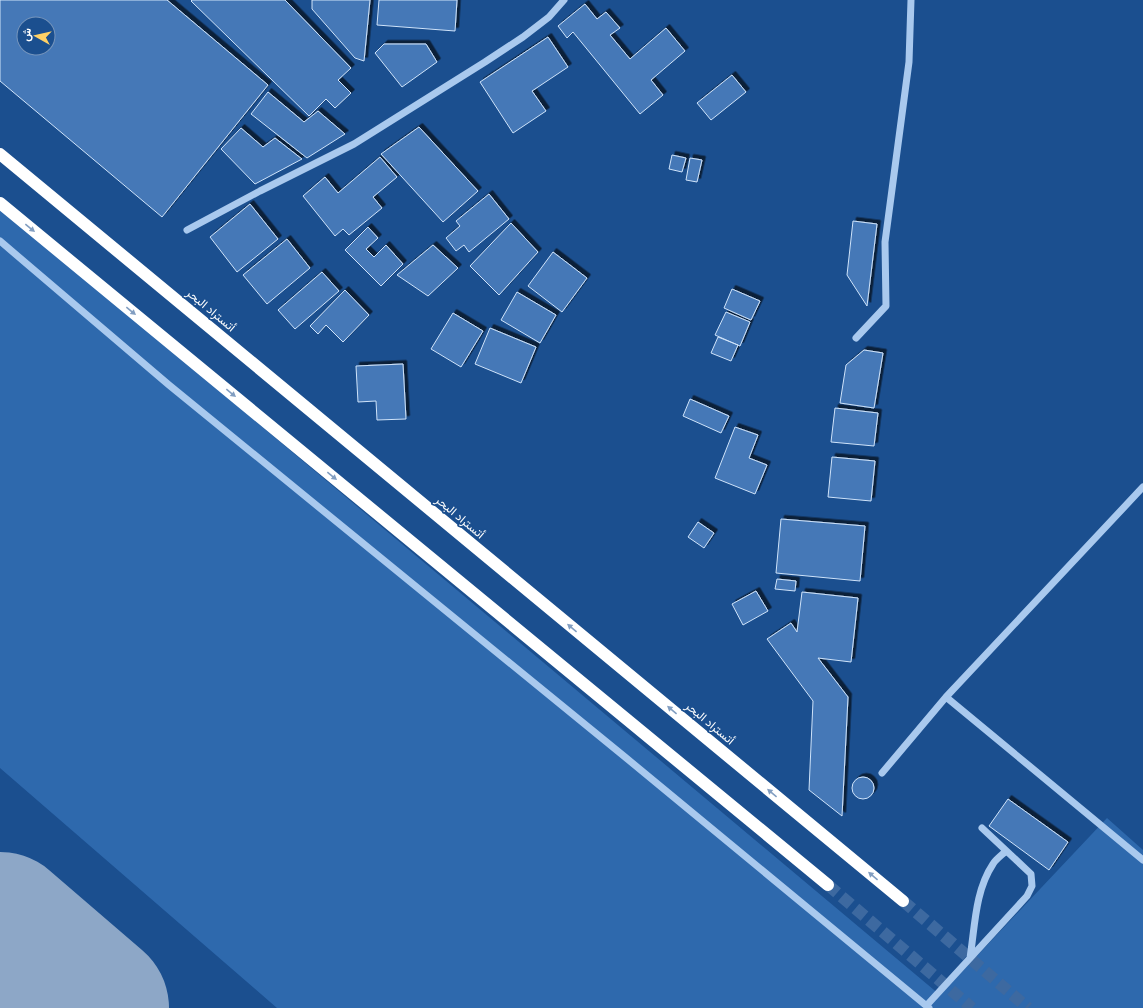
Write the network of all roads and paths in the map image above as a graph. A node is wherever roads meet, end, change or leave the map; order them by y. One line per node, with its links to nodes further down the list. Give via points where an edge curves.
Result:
1 (564, 0): 5 (street, via 549,17 523,37 354,144)
2 (911, 0): 7 (street, via 909,62 885,242 886,306)
3 (0, 154): 15 (highway, أتستراد البحر, one-way to 3)
4 (0, 204): 14 (highway, one-way to 14)
5 (187, 230)
6 (0, 241): 17 (street, via 169,386)
7 (856, 338)
8 (1143, 487): 9 (street)
9 (946, 697): 10 (street); 13 (street)
10 (882, 773)
11 (982, 828): 12 (street)
12 (1006, 851): 16 (street, via 994,862 985,877 977,908); 16 (street, via 1031,874 1032,886 1027,896)
13 (1143, 860)
14 (828, 885)
15 (903, 901)
16 (970, 958): 17 (street)
17 (928, 1007)

